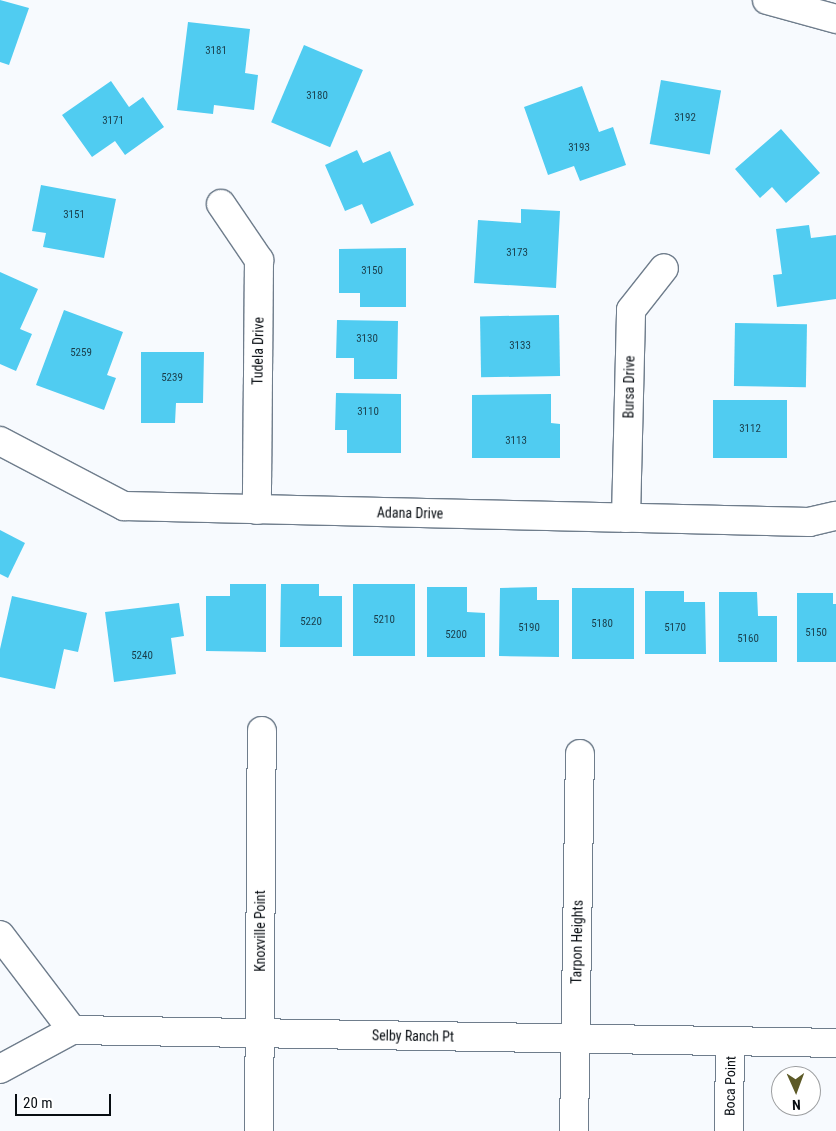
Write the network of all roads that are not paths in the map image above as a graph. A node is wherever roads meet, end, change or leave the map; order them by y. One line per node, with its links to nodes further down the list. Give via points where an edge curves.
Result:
1 (767, 0): 2 (street)
2 (836, 20)
3 (220, 204): 6 (street, Tudela Drive, via 259,260)
4 (664, 268): 8 (street, Bursa Drive, via 631,310)
5 (0, 441): 6 (street, Adana Drive, via 124,506)
6 (256, 510): 8 (street, Adana Drive)
7 (836, 516): 8 (street, Adana Drive, via 809,522)
8 (626, 518)
9 (262, 732): 13 (street, Knoxville Point)
10 (580, 754): 14 (street, Tarpon Heights)
11 (0, 936): 12 (street)
12 (72, 1030): 13 (street, Selby Ranch Pt); 17 (street, Selby Ranch Pt)
13 (260, 1033): 14 (street, Selby Ranch Pt); 18 (street, Knoxville Point)
14 (576, 1039): 15 (street, Selby Ranch Pt); 19 (street, Tarpon Heights)
15 (730, 1041): 16 (street, Selby Ranch Pt); 20 (street, Boca Point)
16 (836, 1044)
17 (0, 1069)
18 (258, 1131)
19 (574, 1131)
20 (729, 1131)

